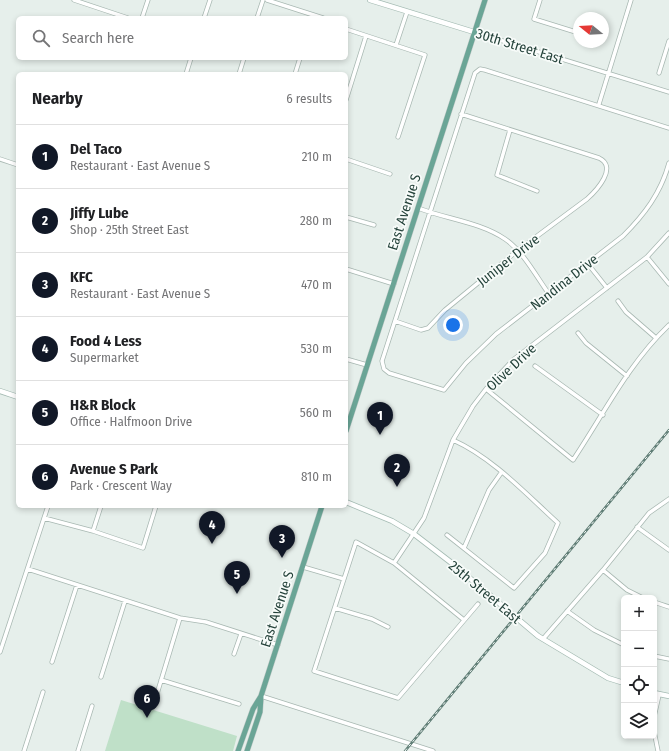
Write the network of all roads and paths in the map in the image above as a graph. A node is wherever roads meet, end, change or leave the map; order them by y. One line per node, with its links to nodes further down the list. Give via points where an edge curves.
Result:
1 (74, 0): 11 (street)
2 (148, 0): 12 (street)
3 (210, 0): 13 (street)
4 (263, 0): 14 (street)
5 (268, 0): 15 (street)
6 (370, 0): 10 (main road, 30th Street East)
7 (485, 0): 18 (main road, East Avenue S)
8 (540, 0): 17 (street, via 534,19)
9 (631, 0): 29 (street)
10 (407, 12): 18 (main road, 30th Street East); 21 (street)
11 (122, 16)
12 (143, 16)
13 (205, 16)
14 (258, 16)
15 (310, 16)
16 (348, 30): 19 (street)
17 (573, 31)
18 (474, 32): 29 (street, 30th Street East); 43 (main road, East Avenue S)
19 (366, 36): 21 (street); 31 (street)
20 (669, 41): 28 (street)
21 (396, 45): 36 (street, via 425,55)
22 (190, 60): 25 (street)
23 (243, 60): 26 (street)
24 (299, 60): 27 (street)
25 (187, 72)
26 (240, 72)
27 (296, 72)
28 (658, 73)
29 (608, 74): 30 (street, 30th Street East); 32 (street)
30 (669, 92)
31 (348, 94)
32 (599, 104): 33 (street, East Avenue S, via 480,69 473,78); 34 (street)
33 (461, 114): 35 (street); 44 (street, East Avenue S)
34 (669, 128)
35 (510, 130): 42 (street, via 497,175); 48 (street, Juniper Drive, via 599,158 605,161 607,166 602,180 587,199)
36 (398, 137)
37 (0, 159): 39 (street)
38 (348, 161): 41 (street)
39 (16, 164)
40 (669, 164): 50 (street, Nandina Drive, via 659,192 644,214 623,236)
41 (390, 174)
42 (537, 191)
43 (418, 208): 44 (street); 52 (main road, East Avenue S)
44 (430, 213): 48 (street, via 497,235); 57 (street, East Avenue S)
45 (348, 217): 46 (street)
46 (374, 226)
47 (669, 232): 49 (street, Olive Drive)
48 (517, 251): 55 (street); 57 (street, Juniper Drive, via 445,310 428,328 421,330)
49 (647, 257): 53 (street); 54 (street, Olive Drive)
50 (588, 264): 54 (street); 55 (street, Nandina Drive)
51 (348, 270): 52 (street)
52 (394, 284): 62 (main road, East Avenue S)
53 (669, 284)
54 (607, 288): 66 (street, Olive Drive, via 513,360)
55 (549, 294): 64 (street, Nandina Drive, via 479,350 444,390 389,373)
56 (618, 301): 60 (street, via 626,312)
57 (395, 321): 64 (street, East Avenue S, via 382,361)
58 (669, 325): 60 (street)
59 (578, 332): 65 (street, via 586,343)
60 (656, 338): 65 (street)
61 (348, 360): 62 (street)
62 (367, 365): 70 (main road, East Avenue S)
63 (535, 366): 69 (street)
64 (384, 369)
65 (627, 376): 69 (street)
66 (486, 389): 69 (street, via 573,460); 71 (street, Olive Drive)
67 (0, 391): 68 (main road)
68 (16, 396)
69 (603, 415)
70 (348, 426)
71 (453, 440): 72 (street, via 474,452); 82 (street, Olive Drive, via 430,505)
72 (501, 473): 84 (street, via 489,490); 84 (street, via 558,523 545,553 514,588)
73 (669, 499): 80 (street, via 649,512)
74 (348, 503): 82 (main road, 25th Street East, via 392,521)
75 (47, 508): 79 (street)
76 (100, 508): 81 (street)
77 (155, 508): 81 (street, via 143,548)
78 (321, 508): 87 (main road, East Avenue S)
79 (44, 518): 81 (street); 88 (street)
80 (637, 527): 85 (street); 89 (street)
81 (93, 531)
82 (414, 534): 86 (street, Olive Drive); 103 (main road, 25th Street East)
83 (447, 535): 84 (street)
84 (464, 548)
85 (669, 550)
86 (394, 563): 90 (street, via 356,542); 100 (street)
87 (303, 567): 90 (street); 105 (main road, East Avenue S)
88 (28, 569): 91 (street); 106 (street)
89 (603, 570): 92 (street); 98 (street)
90 (344, 579): 97 (street)
91 (77, 585): 93 (street); 110 (street)
92 (637, 595)
93 (125, 601): 99 (street); 111 (street)
94 (657, 603): 96 (street)
95 (478, 604): 100 (street)
96 (669, 607)
97 (335, 608): 100 (street, via 314,671 398,698); 101 (street, via 372,619)
98 (567, 611): 103 (street); 104 (street, via 594,630)
99 (180, 618): 102 (street, via 206,622); 112 (street)
100 (464, 620)
101 (388, 627)
102 (240, 634): 105 (street); 107 (street)
103 (543, 639): 113 (main road, 25th Street East, via 608,678)
104 (621, 644)
105 (278, 645): 116 (main road, East Avenue S)
106 (0, 652)
107 (234, 654)
108 (657, 657): 109 (street)
109 (669, 660)
110 (52, 662)
111 (101, 677)
112 (161, 680): 118 (street); 121 (street)
113 (621, 682)
114 (43, 692): 123 (street)
115 (659, 695): 117 (main road); 119 (street)
116 (261, 696): 125 (main road, East Avenue S, via 253,709); 126 (main road, East Avenue S, via 260,712); 127 (street)
117 (669, 696)
118 (239, 704)
119 (657, 704)
120 (92, 706): 124 (street)
121 (152, 707)
122 (656, 739): 128 (street)
123 (24, 751)
124 (78, 751)
125 (238, 751)
126 (247, 751)
127 (433, 751)
128 (658, 751)

